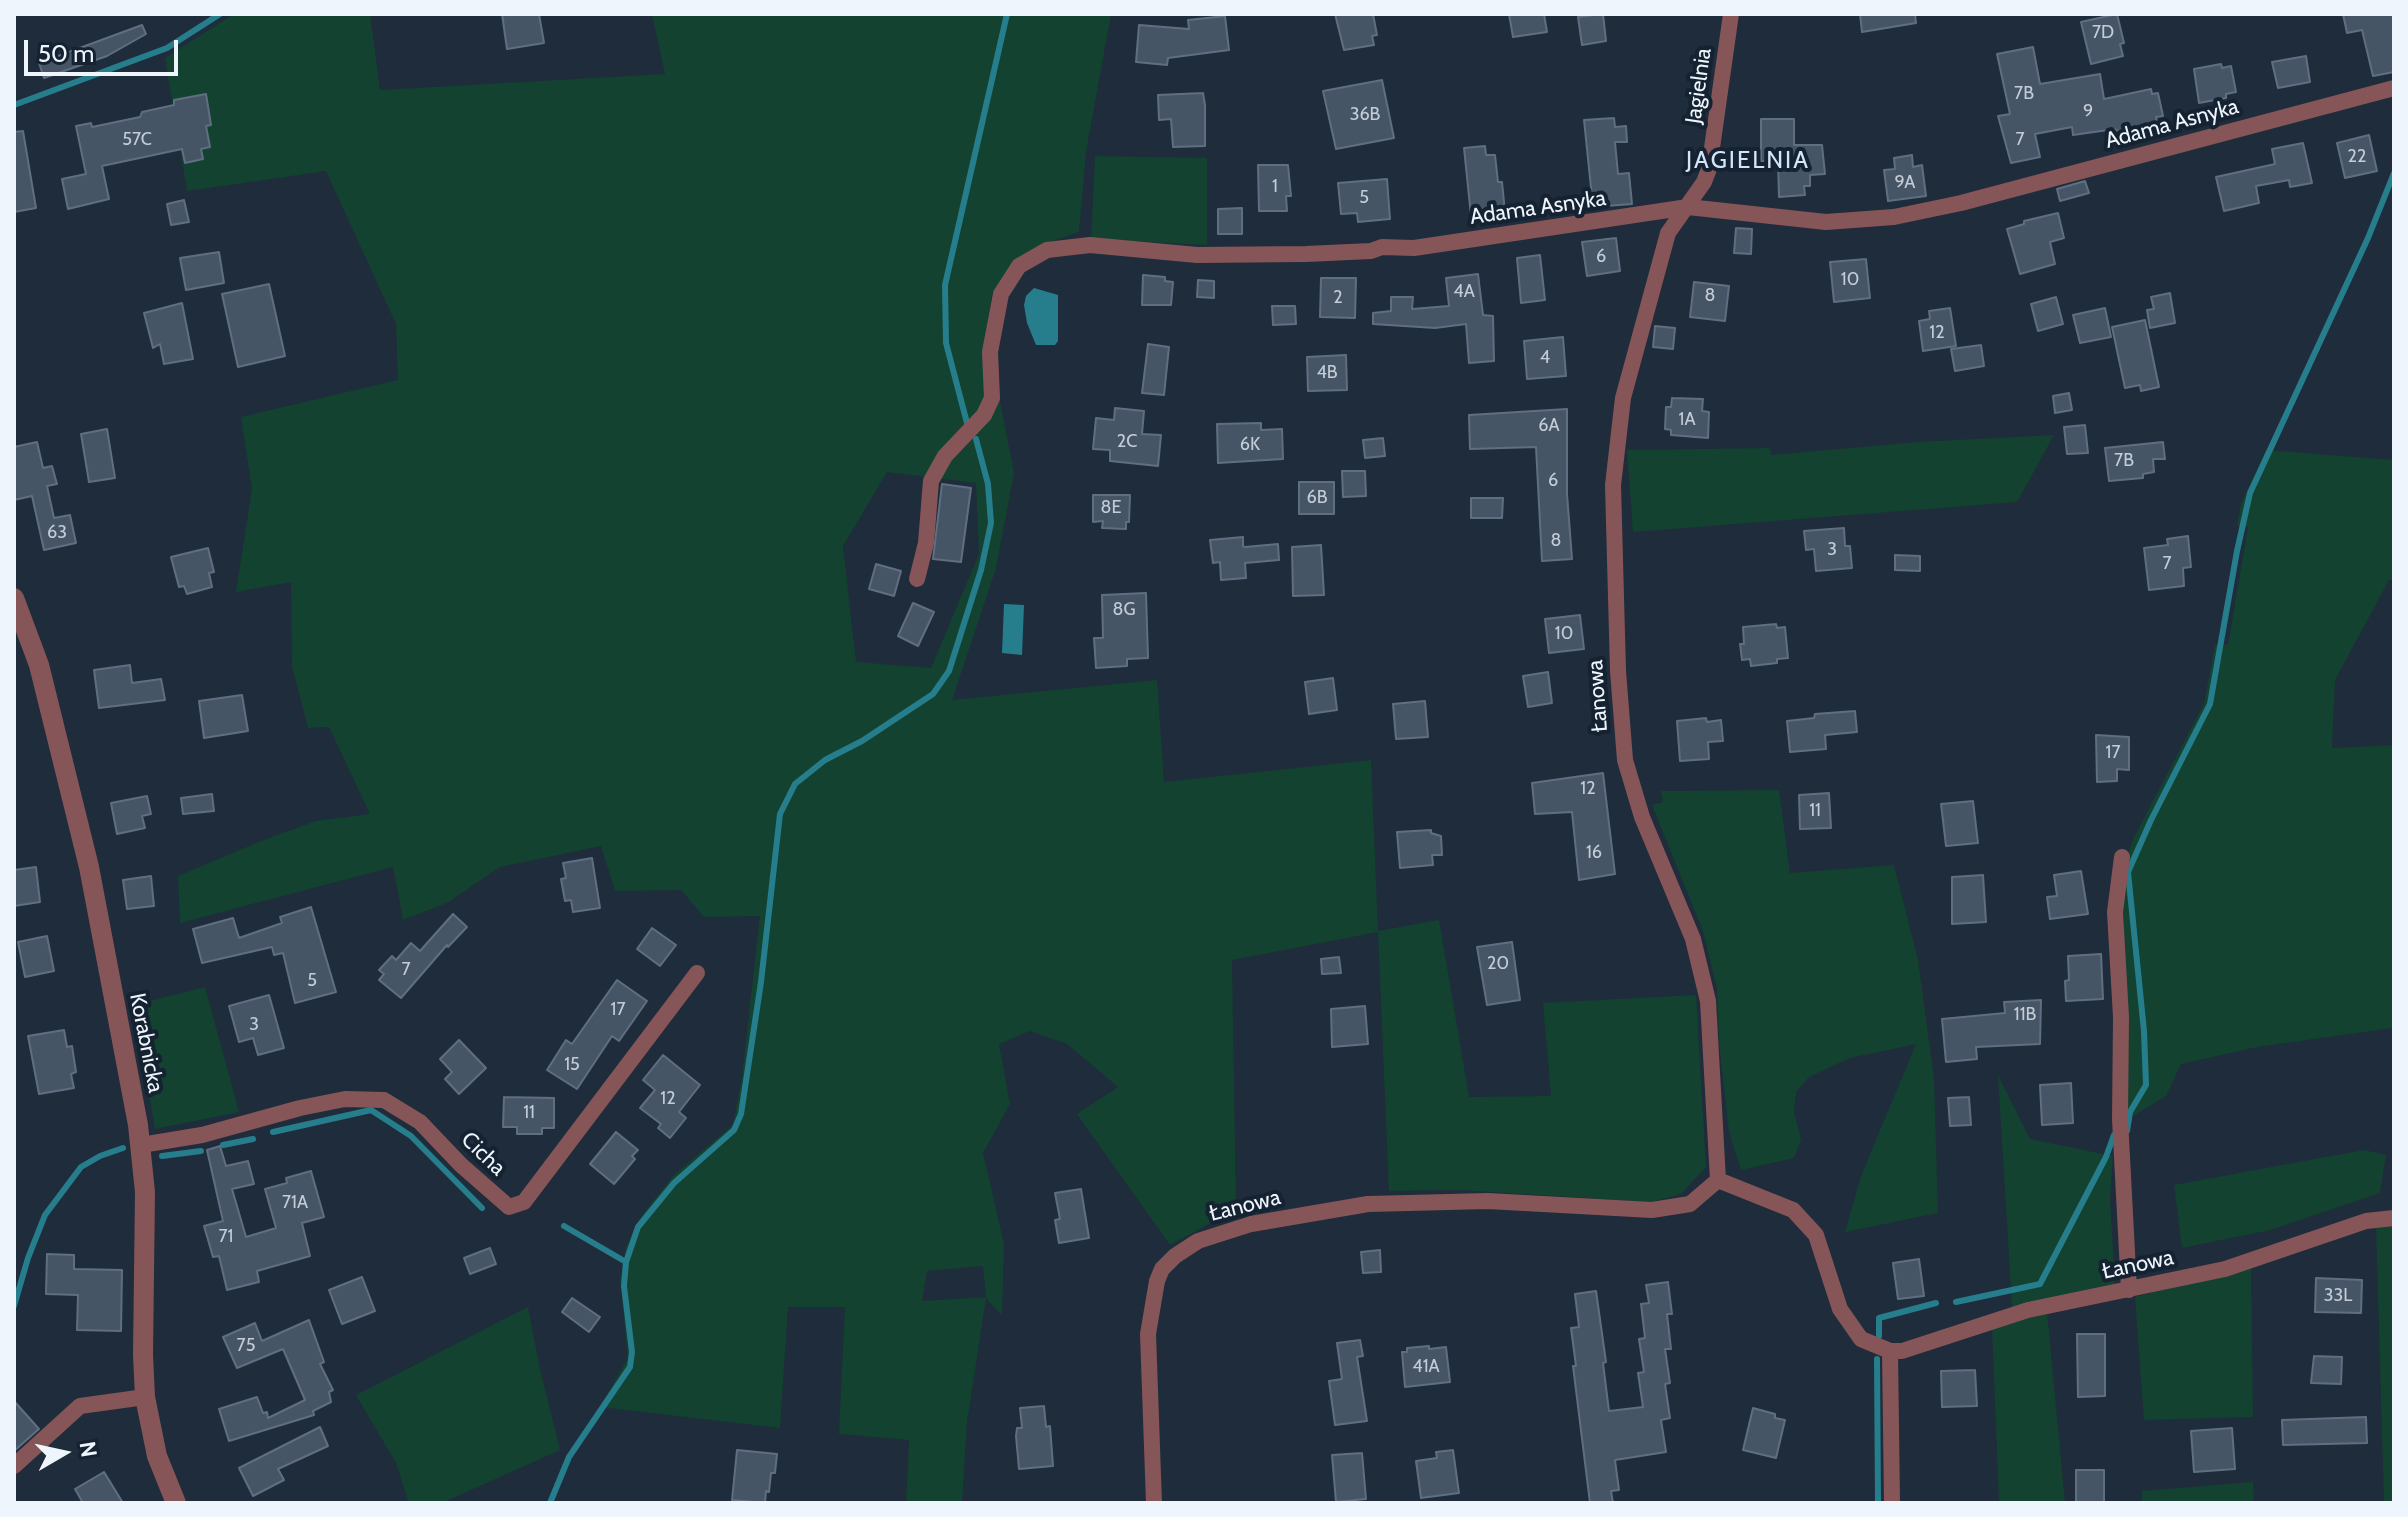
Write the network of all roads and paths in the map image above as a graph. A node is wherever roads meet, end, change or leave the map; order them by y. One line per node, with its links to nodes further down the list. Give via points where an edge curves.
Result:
1 (1731, 14): 3 (street, Jagielnia, via 1709,169)
2 (2394, 88): 3 (street, Adama Asnyka, via 1894,217 1826,222)
3 (1688, 207): 4 (street, Adama Asnyka, via 1371,251 1213,255 1090,245 1047,250 1019,266 1001,294 990,352 992,398 931,481); 9 (street, Łanowa, via 1668,233 1623,398 1613,485 1614,577 1625,760 1642,817 1693,939 1708,1001)
4 (917, 579)
5 (14, 598): 8 (street, Korabnicka, via 39,665 89,867)
6 (2122, 857): 11 (street, via 2115,912)
7 (697, 973): 8 (street, Cicha, via 524,1202 509,1207 420,1122 384,1100 345,1099)
8 (141, 1145): 13 (street, Korabnicka)
9 (1718, 1180): 12 (street, via 1793,1210 1816,1235 1840,1309 1861,1339); 16 (street, Łanowa, via 1690,1204 1652,1210 1488,1201 1368,1204 1251,1224 1198,1241 1162,1269 1148,1334)
10 (2394, 1218): 11 (street, Łanowa, via 2366,1221 2225,1269)
11 (2129, 1290): 12 (street, Łanowa, via 2028,1310)
12 (1890, 1351): 17 (street)
13 (145, 1397): 14 (street, via 80,1406); 15 (street, Korabnicka)
14 (14, 1466)
15 (169, 1501)
16 (1154, 1503)
17 (1892, 1503)

